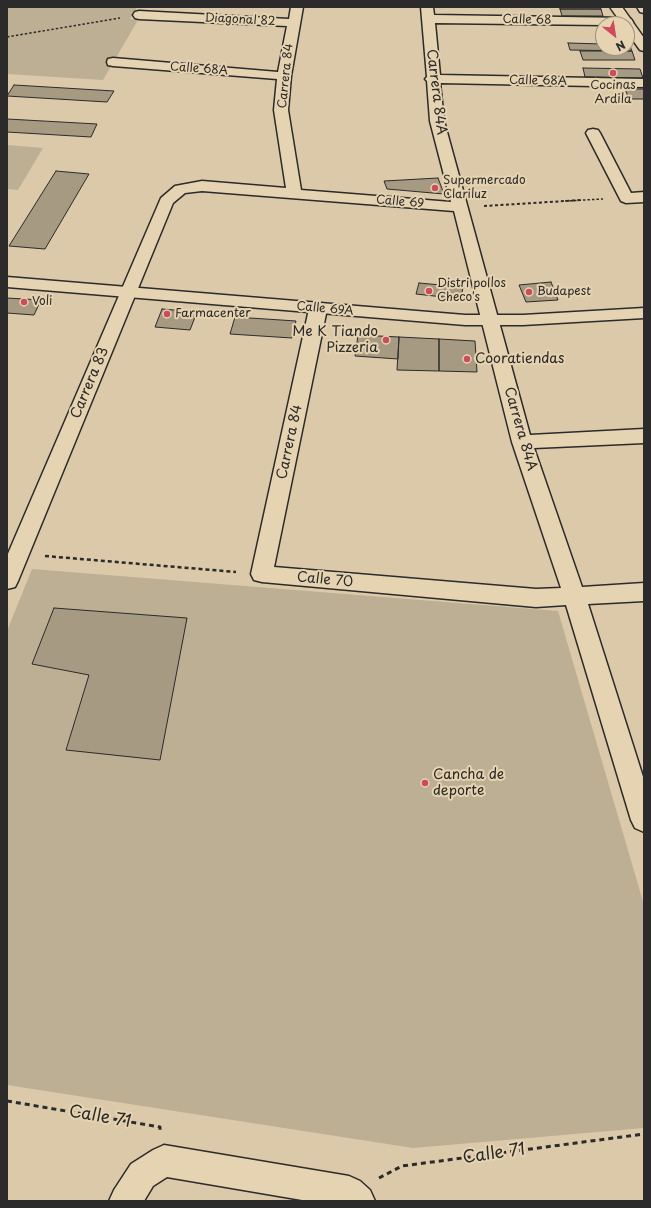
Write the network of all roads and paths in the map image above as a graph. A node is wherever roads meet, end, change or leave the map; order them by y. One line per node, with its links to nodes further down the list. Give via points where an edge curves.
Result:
1 (296, 7): 7 (street, Carrera 84)
2 (616, 7): 5 (street)
3 (427, 13): 6 (street, Calle 68); 13 (street, Carrera 84A)
4 (139, 15): 7 (street, Diagonal 82); 9 (path)
5 (622, 16)
6 (595, 21)
7 (293, 23): 12 (street, Carrera 84)
8 (635, 35): 10 (street)
9 (7, 37)
10 (644, 48)
11 (113, 62): 12 (street, Calle 68A)
12 (284, 76): 17 (street, Carrera 84, via 282,110)
13 (432, 79): 14 (street, Calle 68A); 20 (street, Carrera 84A, via 437,121)
14 (644, 83)
15 (593, 133): 19 (street)
16 (180, 189): 17 (street, Calle 69, via 202,186); 22 (street, Carrera 83, via 166,201)
17 (294, 193): 20 (street, Calle 69)
18 (644, 197): 19 (street)
19 (626, 198): 20 (path)
20 (459, 207): 25 (street, Carrera 84A)
21 (7, 282): 22 (street, Calle 69A)
22 (128, 292): 23 (street, Calle 69A); 28 (street, Carrera 83)
23 (318, 309): 25 (street, Calle 69A); 29 (street, Carrera 84)
24 (644, 313): 25 (street, Calle 69A)
25 (491, 321): 27 (street, Carrera 84A)
26 (644, 436): 27 (street)
27 (522, 442): 32 (street, Carrera 84A)
28 (18, 554): 29 (path); 30 (street, Carrera 83)
29 (262, 574): 32 (street, Calle 70, via 536,598)
30 (7, 581)
31 (644, 592): 32 (street, Calle 70)
32 (575, 597): 33 (street, Carrera 84A)
33 (640, 790): 34 (street, Carrera 84A)
34 (644, 820)
35 (7, 1101): 37 (path, Calle 71, via 160,1128)
36 (644, 1134): 38 (path, Calle 71, via 402,1166)
37 (153, 1168): 38 (street); 39 (street)
38 (354, 1197)
39 (125, 1201)

